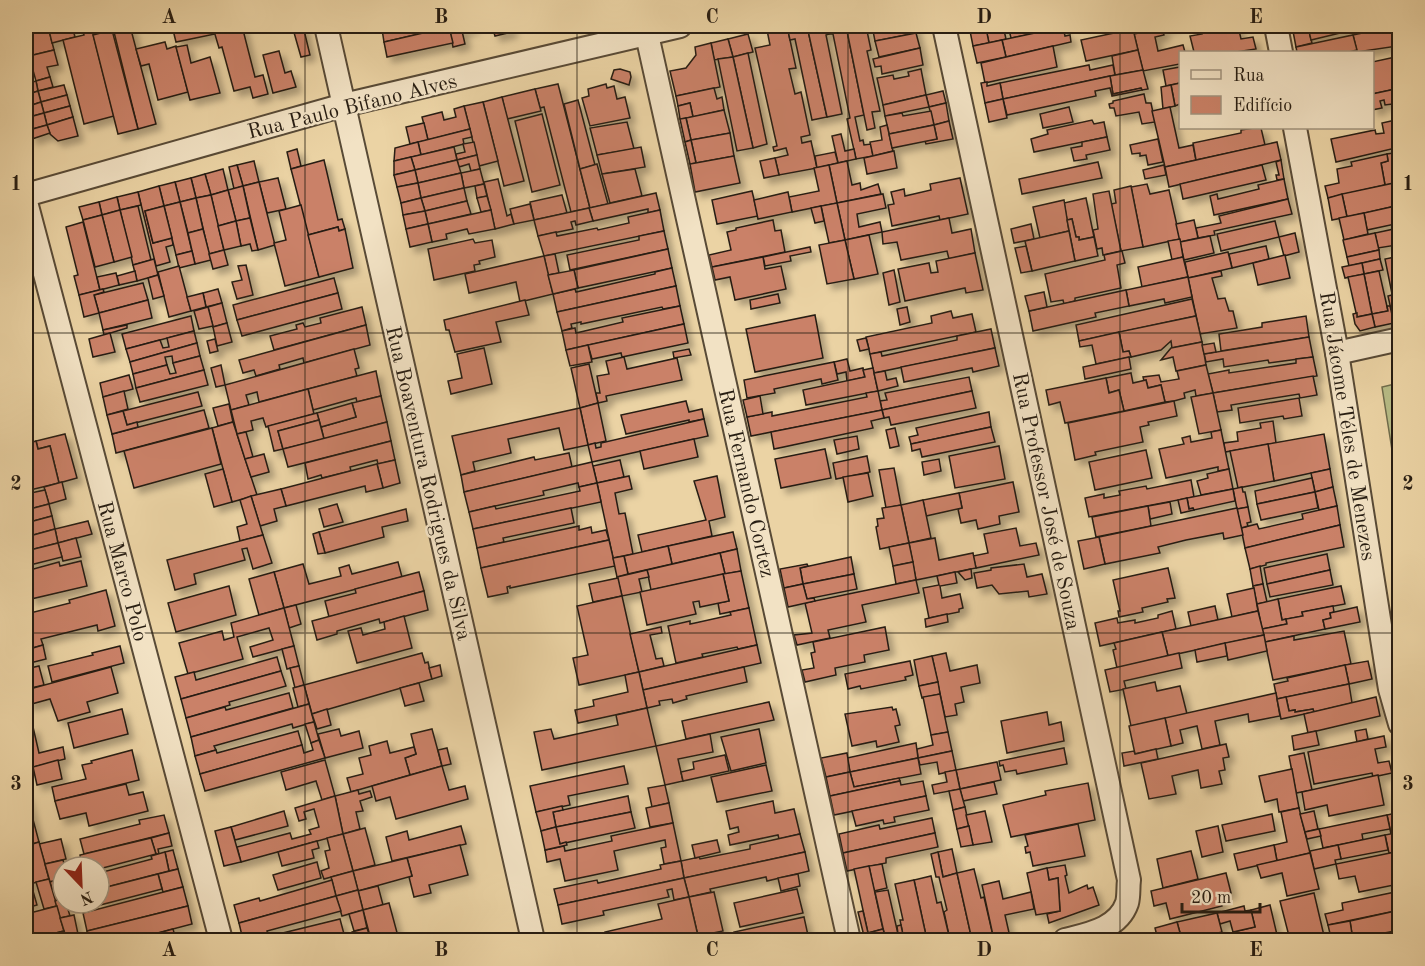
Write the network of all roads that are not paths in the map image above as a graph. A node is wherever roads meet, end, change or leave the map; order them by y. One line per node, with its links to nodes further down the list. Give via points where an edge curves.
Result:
1 (326, 26): 7 (street, Rua Boaventura Rodrigues da Silva)
2 (681, 26): 5 (street, Rua Paulo Bifano Alves)
3 (944, 26): 18 (street, Rua Professor José de Souza, via 1129,880 1121,915 1108,927)
4 (1276, 26): 6 (street)
5 (646, 29): 7 (street, Rua Paulo Bifano Alves); 17 (street, Rua Fernando Cortez)
6 (1281, 51)
7 (344, 105): 9 (street, Rua Paulo Bifano Alves); 16 (street, Rua Boaventura Rodrigues da Silva)
8 (1295, 129): 12 (street, Rua Jácome Téles de Menezes)
9 (26, 195)
10 (26, 202): 15 (street, Rua Marco Polo)
11 (1400, 339): 12 (street)
12 (1337, 353): 13 (street, Rua Jácome Téles de Menezes)
13 (1395, 681): 14 (street, Rua Jácome Téles de Menezes)
14 (1400, 724)
15 (221, 940)
16 (533, 940)
17 (849, 940)
18 (1065, 940)

